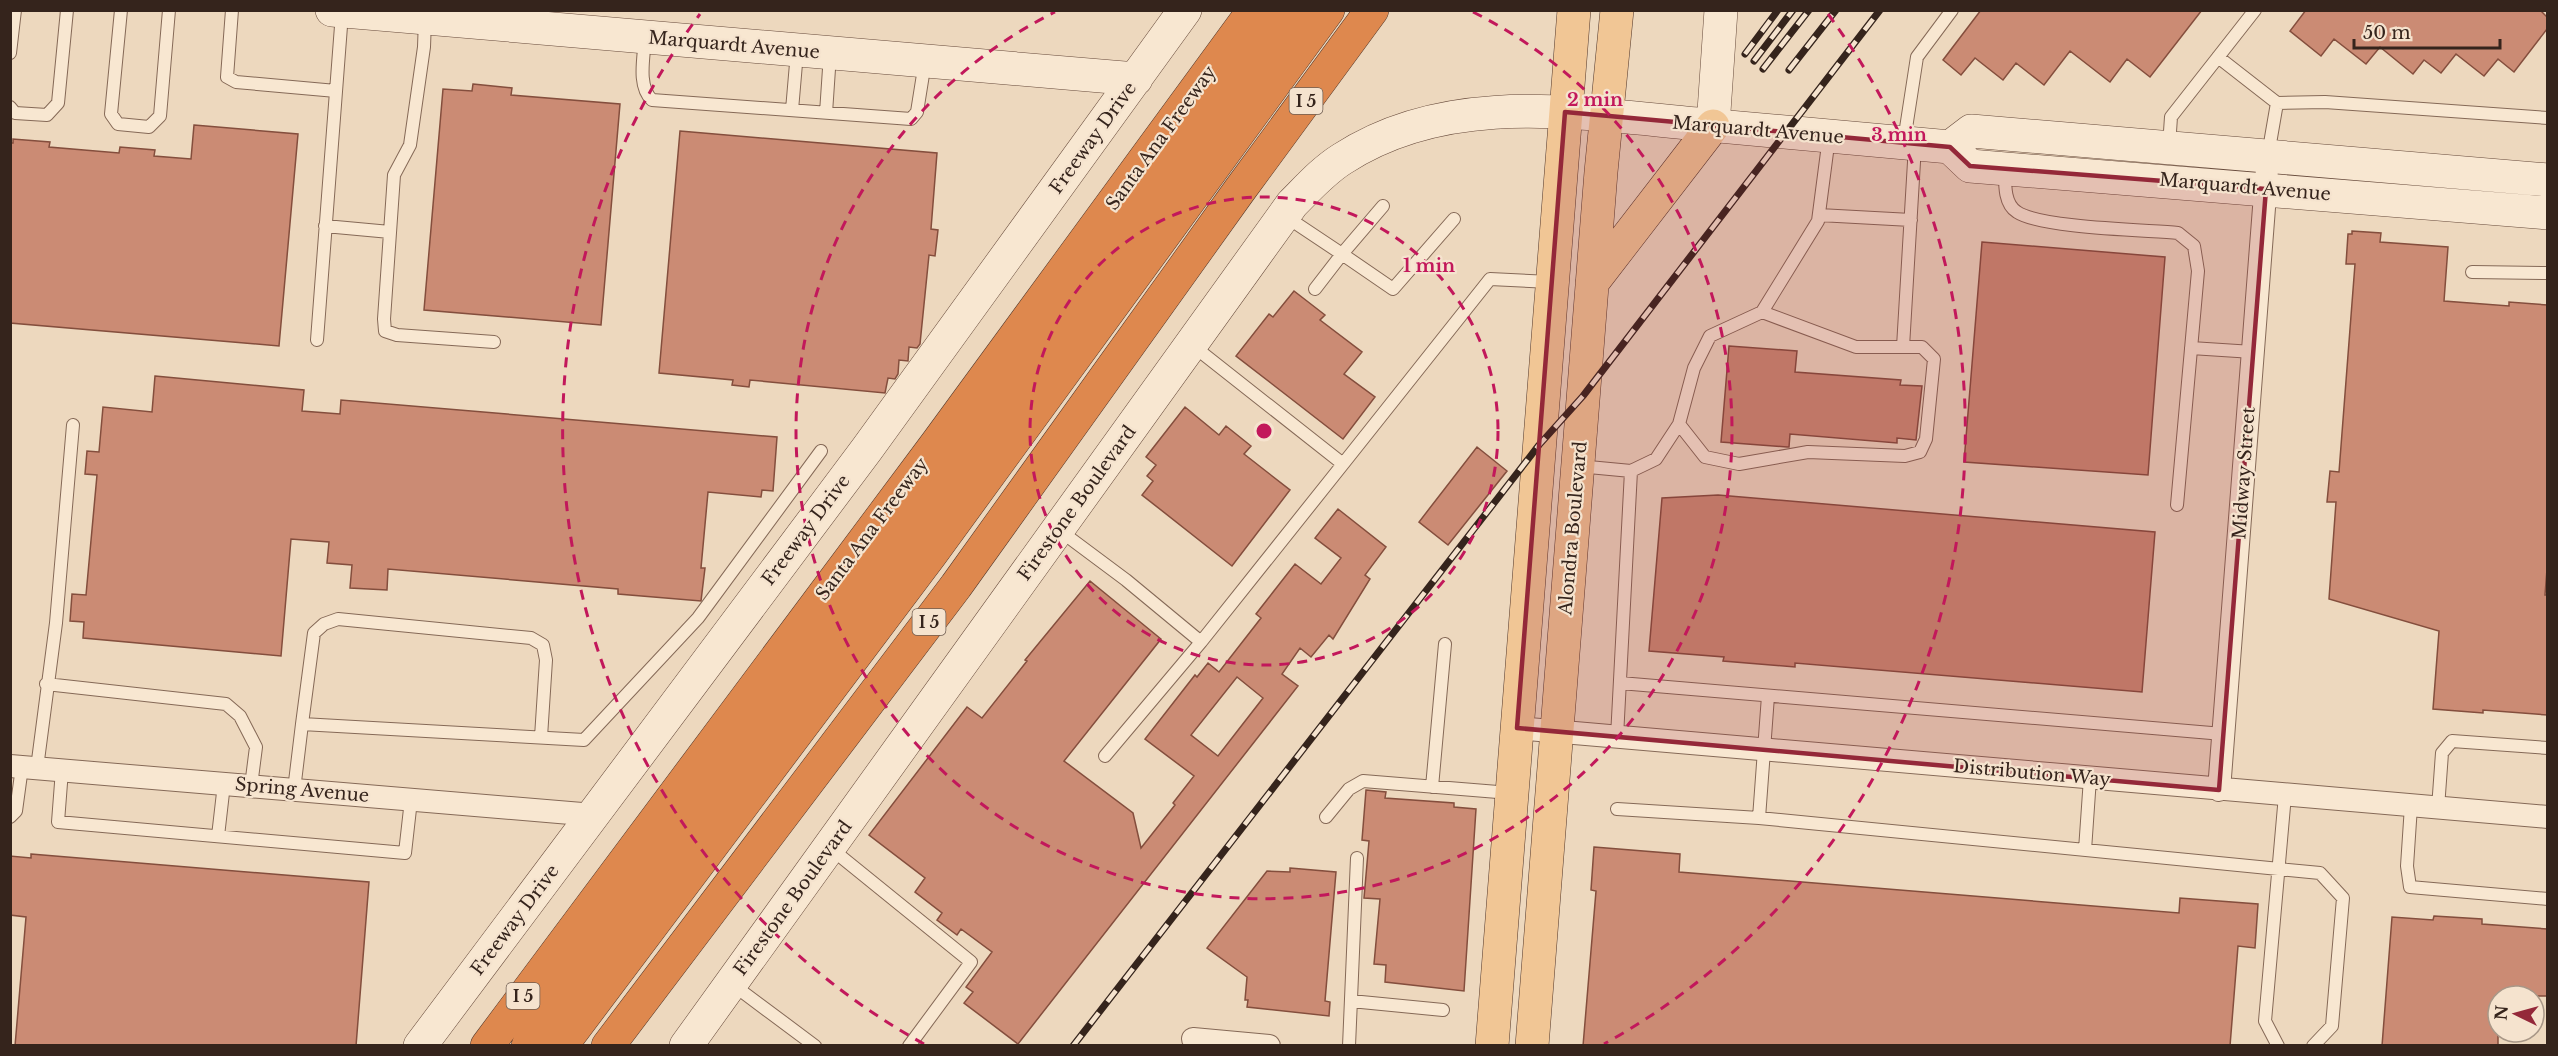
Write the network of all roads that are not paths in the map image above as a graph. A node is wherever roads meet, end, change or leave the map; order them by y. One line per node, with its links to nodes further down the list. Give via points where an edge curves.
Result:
1 (15, 10): 20 (lane)
2 (67, 10): 27 (lane, via 58,103 47,115 15,113)
3 (121, 10): 4 (lane, via 111,114 118,124 149,127 160,116)
4 (169, 10)
5 (232, 10): 25 (lane, via 227,77 236,82)
6 (1185, 10): 24 (street, Freeway Drive)
7 (1254, 10): 110 (highway, Santa Ana Freeway / I 5)
8 (1292, 10): 118 (highway)
9 (1328, 10): 119 (highway, via 945,535)
10 (1372, 10): 120 (highway, I 5, via 956,586)
11 (1574, 10): 29 (main road)
12 (1617, 10): 31 (main road, Alondra Boulevard)
13 (1721, 10): 33 (street)
14 (1952, 10): 35 (lane, via 1917,57)
15 (2255, 10): 22 (lane)
16 (337, 11): 17 (street, Marquardt Avenue); 25 (lane)
17 (424, 18): 18 (street, Marquardt Avenue); 49 (lane, via 424,47 410,145 394,176)
18 (645, 37): 19 (street, Marquardt Avenue); 28 (lane, via 644,86 652,100)
19 (797, 50): 21 (street, Marquardt Avenue); 28 (lane)
20 (10, 52)
21 (830, 53): 23 (street, Marquardt Avenue); 30 (lane)
22 (2218, 57): 26 (lane); 37 (lane, via 2171,117)
23 (925, 61): 24 (street, Marquardt Avenue); 30 (lane, via 917,112 912,120)
24 (1136, 79): 99 (street, Freeway Drive)
25 (336, 91): 48 (lane)
26 (2277, 103): 32 (lane, via 2325,102); 38 (lane)
27 (10, 107)
28 (792, 110): 30 (lane)
29 (1565, 112): 31 (street, Marquardt Avenue); 45 (street, Firestone Boulevard, via 1480,112 1441,118 1403,130 1341,159 1314,181); 53 (main road)
30 (826, 113)
31 (1607, 116): 33 (street, Marquardt Avenue); 54 (main road, Alondra Boulevard)
32 (2547, 118)
33 (1713, 126): 34 (street, Marquardt Avenue); 54 (main road)
34 (1829, 136): 35 (street, Marquardt Avenue); 44 (lane)
35 (1910, 144): 36 (street, Marquardt Avenue); 47 (lane)
36 (1950, 147): 37 (street, Marquardt Avenue, via 1971,131); 39 (street, Marquardt Avenue, via 1970,166)
37 (2169, 148): 38 (street, Marquardt Avenue)
38 (2268, 156): 40 (street, Marquardt Avenue); 41 (street, Midway Street)
39 (2005, 168): 41 (street, Marquardt Avenue); 61 (lane, via 2005,193 2015,212 2038,221 2178,233 2194,246 2198,271)
40 (2547, 180)
41 (2266, 189): 43 (street, Marquardt Avenue); 62 (street, Midway Street)
42 (1383, 206): 50 (lane)
43 (2547, 213)
44 (1819, 215): 47 (lane); 56 (lane)
45 (1284, 216): 50 (lane); 59 (street, Firestone Boulevard)
46 (1454, 219): 50 (lane, via 1393,289)
47 (1911, 220): 60 (lane)
48 (325, 226): 49 (lane); 57 (lane)
49 (390, 232): 58 (lane, via 386,331)
50 (1342, 254): 55 (lane)
51 (2472, 272): 52 (lane)
52 (2547, 273)
53 (1552, 282): 66 (lane, via 1490,279); 77 (main road)
54 (1592, 283): 67 (main road, Alondra Boulevard)
55 (1315, 289)
56 (1762, 312): 60 (lane, via 1856,347); 63 (lane, via 1710,336 1694,368)
57 (317, 340)
58 (494, 342)
59 (1191, 345): 66 (lane); 70 (street, Firestone Boulevard)
60 (1903, 347): 63 (lane, via 1922,347 1934,359 1926,440 1920,452 1905,456 1808,452 1739,464 1705,457)
61 (2191, 348): 62 (lane); 69 (lane)
62 (2253, 352): 79 (street, Midway Street)
63 (1679, 424): 68 (lane, via 1656,459)
64 (73, 425): 74 (lane, via 56,622)
65 (821, 451): 80 (lane, via 698,618 584,740)
66 (1343, 464): 71 (lane)
67 (1578, 466): 68 (lane); 78 (main road, Alondra Boulevard)
68 (1631, 471): 73 (lane)
69 (2177, 505)
70 (1058, 529): 71 (lane); 105 (street, Firestone Boulevard)
71 (1201, 642): 84 (lane)
72 (1445, 644): 90 (lane)
73 (1620, 683): 75 (lane); 81 (lane)
74 (46, 684): 85 (lane); 89 (lane, via 226,704 240,716 256,747)
75 (1768, 696): 79 (lane); 83 (lane)
76 (302, 724): 80 (lane); 80 (lane, via 314,633 338,619 531,638 543,645 546,660); 91 (lane)
77 (1517, 728): 78 (street, Distribution Way); 93 (main road)
78 (1557, 732): 81 (street, Distribution Way); 127 (main road, Alondra Boulevard)
79 (2223, 734): 92 (street, Midway Street)
80 (541, 737)
81 (1617, 737): 83 (street, Distribution Way)
82 (2547, 748): 97 (lane, via 2452,741 2442,753)
83 (1764, 750): 87 (street, Distribution Way); 103 (lane)
84 (1105, 756)
85 (23, 767): 86 (street, Spring Avenue); 100 (lane, via 16,811)
86 (62, 770): 88 (street, Spring Avenue); 104 (lane, via 58,822)
87 (2090, 778): 92 (street, Distribution Way); 106 (lane)
88 (224, 784): 89 (street, Spring Avenue); 104 (lane)
89 (251, 786): 91 (street, Spring Avenue)
90 (1432, 787): 93 (lane); 101 (lane, via 1363,781 1349,789)
91 (294, 790): 95 (street, Spring Avenue)
92 (2219, 790): 94 (street, Distribution Way)
93 (1512, 794): 126 (main road)
94 (2285, 795): 96 (street, Distribution Way); 108 (lane)
95 (411, 800): 99 (street, Spring Avenue); 104 (lane, via 405,853)
96 (2411, 806): 97 (street, Distribution Way); 109 (lane, via 2407,866 2410,887)
97 (2438, 808): 102 (street, Distribution Way)
98 (1617, 809): 103 (lane)
99 (594, 815): 115 (street, Freeway Drive)
100 (10, 817)
101 (1326, 817)
102 (2547, 817)
103 (1759, 818): 106 (lane)
104 (218, 836)
105 (829, 847): 111 (street, Firestone Boulevard); 123 (lane, via 972,962)
106 (2085, 850): 108 (lane)
107 (1357, 858): 112 (lane)
108 (2278, 869): 128 (lane, via 2265,1021); 129 (lane, via 2320,873 2343,898 2332,1026)
109 (2547, 899)
110 (560, 947): 116 (highway); 117 (highway, Santa Ana Freeway / I 5)
111 (732, 983): 121 (street, Firestone Boulevard); 122 (lane)
112 (1351, 1001): 113 (lane); 125 (lane)
113 (1443, 1010)
114 (1193, 1042): 124 (street)
115 (420, 1046)
116 (476, 1046)
117 (487, 1046)
118 (528, 1046)
119 (561, 1046)
120 (608, 1046)
121 (686, 1046)
122 (815, 1046)
123 (909, 1046)
124 (1269, 1046)
125 (1349, 1046)
126 (1492, 1046)
127 (1532, 1046)
128 (2278, 1046)
129 (2313, 1046)

